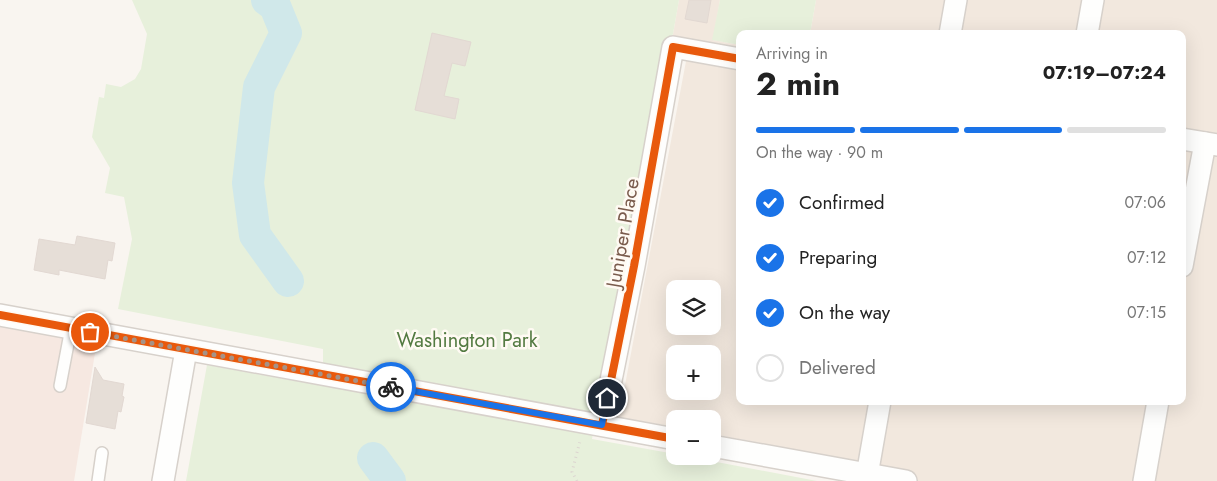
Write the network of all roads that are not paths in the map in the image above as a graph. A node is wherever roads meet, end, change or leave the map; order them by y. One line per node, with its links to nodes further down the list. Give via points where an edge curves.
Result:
1 (956, 0): 3 (street)
2 (1093, 0): 4 (street)
3 (951, 30)
4 (1088, 30)
5 (736, 58): 15 (street, Juniper Place, via 673,47)
6 (1186, 140): 7 (street)
7 (1211, 144): 8 (street)
8 (1186, 249)
9 (0, 315): 10 (street)
10 (71, 328): 11 (street); 12 (lane)
11 (186, 350): 15 (street); 21 (street)
12 (60, 386)
13 (879, 405): 19 (street)
14 (1157, 405): 23 (street)
15 (602, 425): 16 (street)
16 (666, 437)
17 (721, 448): 19 (street)
18 (102, 453): 20 (lane)
19 (867, 477): 22 (street)
20 (98, 481)
21 (163, 481)
22 (906, 481)
23 (1144, 481)

